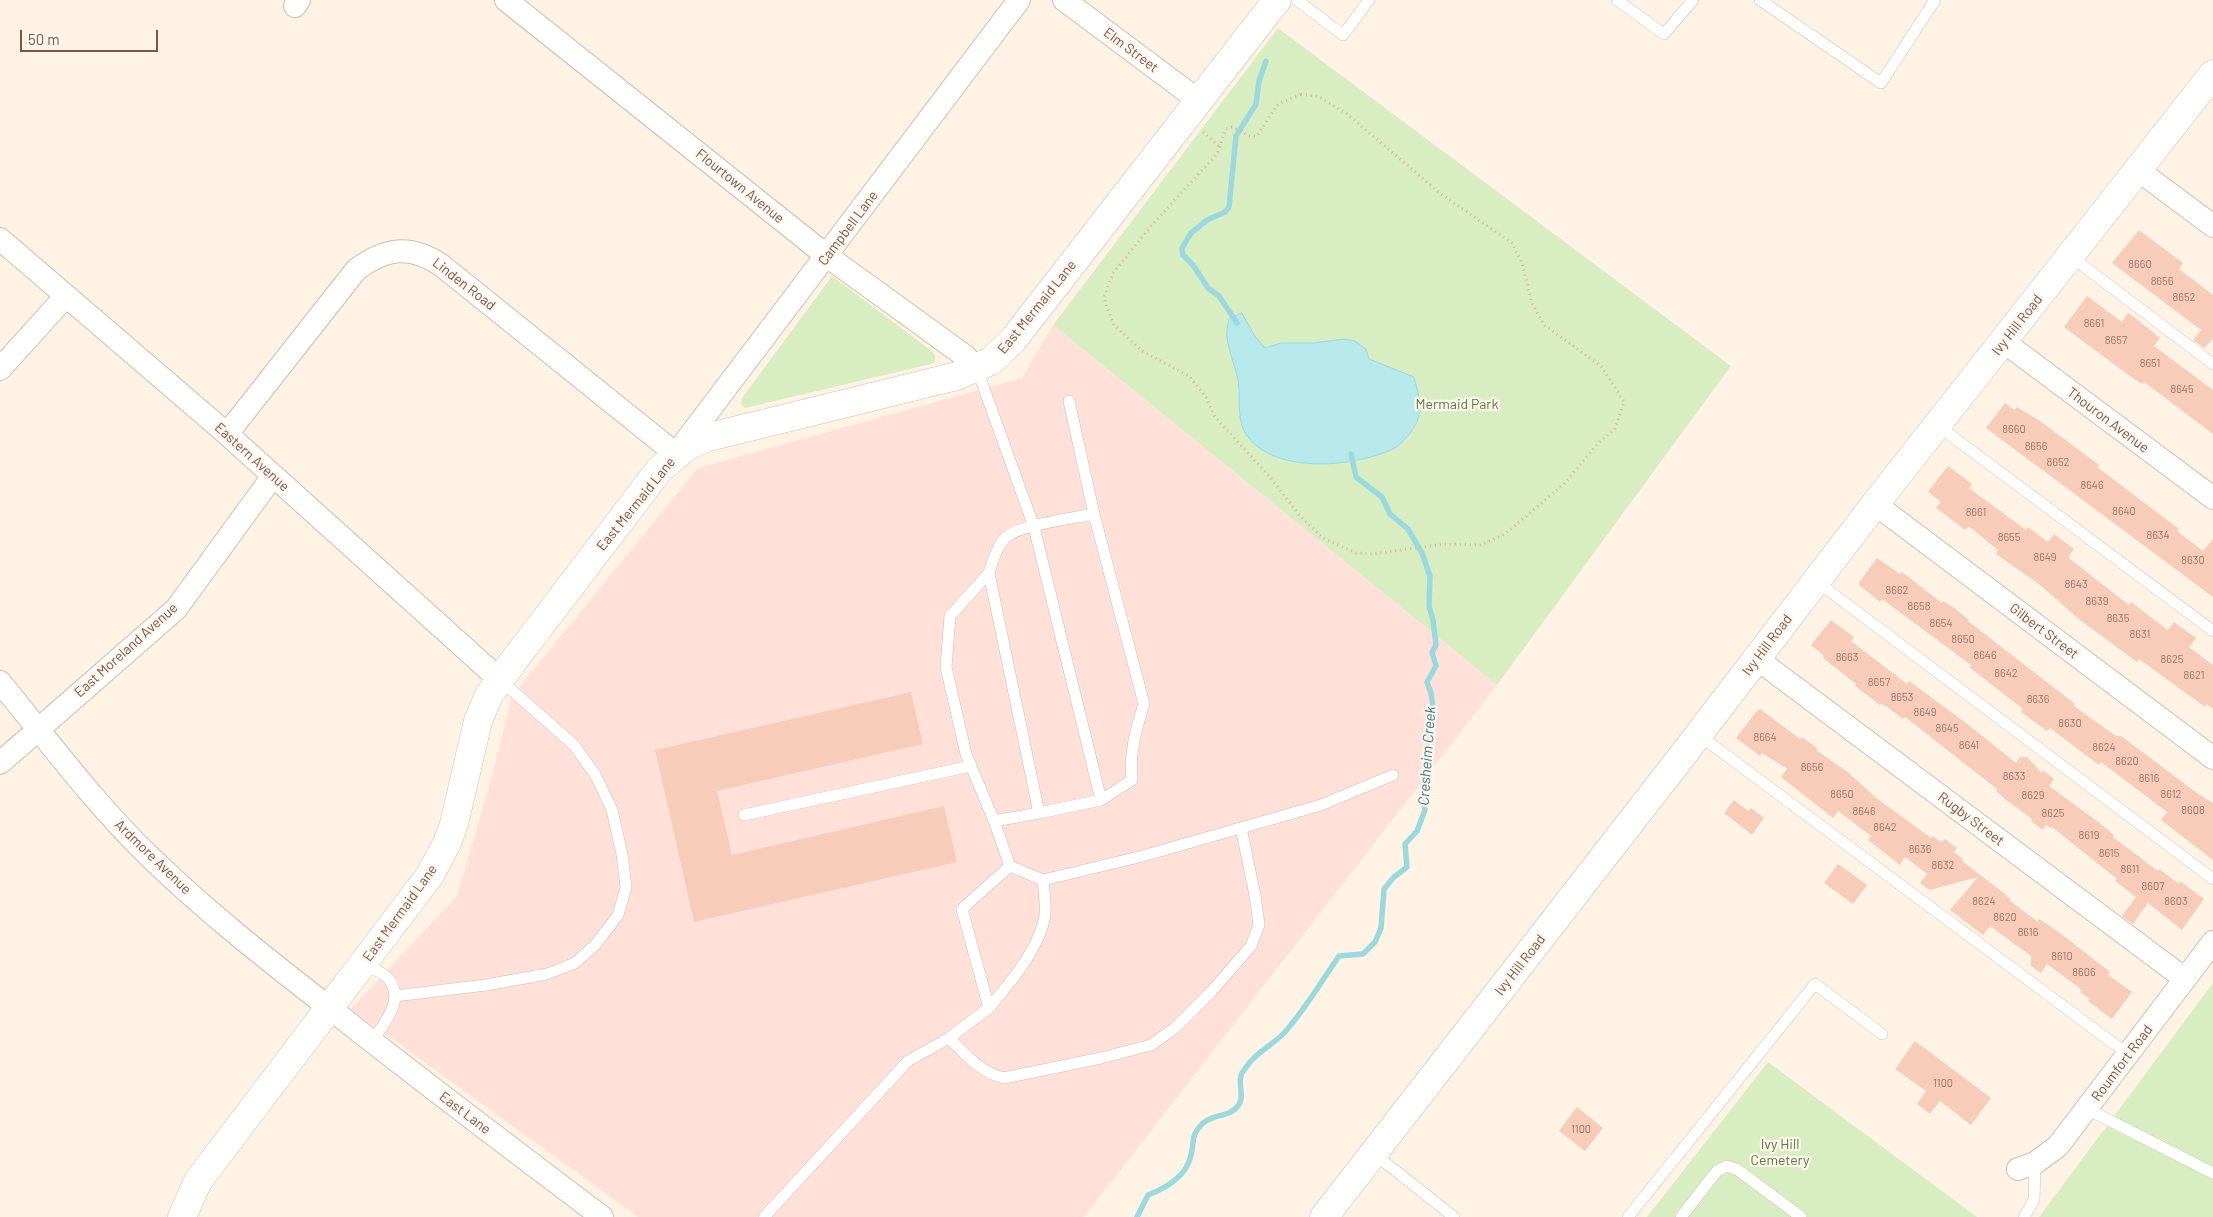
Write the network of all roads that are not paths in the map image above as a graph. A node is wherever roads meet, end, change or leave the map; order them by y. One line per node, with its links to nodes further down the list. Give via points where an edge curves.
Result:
1 (506, 0): 16 (street, Flourtown Avenue)
2 (1018, 0): 16 (street, Campbell Lane)
3 (1064, 0): 12 (street, Elm Street)
4 (1277, 0): 12 (main road, East Mermaid Lane)
5 (1297, 0): 6 (lane, via 1343,35)
6 (1369, 0)
7 (1617, 0): 8 (lane, via 1664,34)
8 (1693, 0)
9 (1760, 0): 10 (lane, via 1881,83)
10 (1935, 0)
11 (2213, 74): 13 (main road, Ivy Hill Road)
12 (1197, 113): 22 (main road, East Mermaid Lane, via 1014,340)
13 (2138, 170): 14 (street); 17 (main road, Ivy Hill Road)
14 (2213, 226)
15 (0, 239): 18 (street, Eastern Avenue)
16 (827, 256): 22 (street, Flourtown Avenue, via 965,356); 26 (street, Campbell Lane)
17 (2070, 256): 19 (main road, Ivy Hill Road); 20 (lane)
18 (66, 296): 21 (street); 25 (street, Eastern Avenue)
19 (2004, 342): 24 (main road, Ivy Hill Road); 28 (street, Thouron Avenue)
20 (2213, 364)
21 (0, 369)
22 (977, 369): 26 (main road, East Mermaid Lane, via 721,434 694,443); 31 (lane)
23 (1068, 401): 30 (lane)
24 (1937, 425): 29 (main road, Ivy Hill Road); 34 (lane)
25 (227, 434): 26 (street, Linden Road, via 356,270 379,256 406,250 429,257 441,265); 27 (street, Eastern Avenue)
26 (676, 454): 36 (main road, East Mermaid Lane, via 659,470)
27 (274, 476): 36 (street, Eastern Avenue); 38 (street, East Moreland Avenue, via 176,609)
28 (2213, 498)
29 (1875, 504): 33 (main road, Ivy Hill Road); 40 (street, Gilbert Street)
30 (1094, 514): 31 (lane); 44 (lane, via 1144,704 1130,764 1132,780)
31 (1034, 526): 32 (lane, via 1005,538 995,553); 44 (lane)
32 (989, 573): 42 (lane, via 950,616 946,666); 45 (lane)
33 (1816, 581): 35 (main road, Ivy Hill Road); 50 (lane)
34 (2213, 631)
35 (1757, 659): 39 (main road, Ivy Hill Road); 54 (street, Rugby Street)
36 (499, 679): 53 (main road, East Mermaid Lane, via 478,721 454,824 440,859); 55 (lane, via 574,745 596,776 612,810 622,854 626,888 618,915 596,944 575,963 547,974)
37 (0, 682): 38 (street, Ardmore Avenue)
38 (38, 729): 41 (street, East Moreland Avenue); 56 (street, Ardmore Avenue, via 97,801 150,858 241,939)
39 (1699, 735): 61 (lane); 63 (main road, Ivy Hill Road)
40 (2213, 758)
41 (0, 763)
42 (971, 766): 46 (lane); 47 (lane)
43 (1393, 775): 48 (lane, via 1321,805)
44 (1101, 800): 45 (lane)
45 (1038, 814): 47 (lane)
46 (744, 815)
47 (994, 821): 49 (lane)
48 (1241, 828): 51 (lane); 59 (lane, via 1259,924 1251,946 1175,1028 1151,1045 1004,1078 976,1065)
49 (1010, 866): 51 (lane); 57 (lane, via 962,909)
50 (2213, 879)
51 (1043, 880): 57 (lane, via 1045,916 1031,952)
52 (2213, 942): 54 (street, Roumfort Road)
53 (364, 964): 55 (lane, via 387,977); 56 (main road, East Mermaid Lane)
54 (2186, 979): 61 (street, Roumfort Road)
55 (395, 996): 60 (lane, via 393,1010)
56 (329, 1008): 60 (street, East Lane); 66 (main road, East Mermaid Lane, via 198,1181)
57 (989, 1008): 59 (lane)
58 (1882, 1034): 71 (lane, via 1815,984)
59 (949, 1038): 68 (lane, via 908,1061)
60 (372, 1042): 67 (street, East Lane)
61 (2128, 1055): 62 (street, Roumfort Road)
62 (2087, 1109): 64 (street, Roumfort Road, via 2058,1146); 65 (lane)
63 (1373, 1153): 69 (main road, Ivy Hill Road); 70 (lane)
64 (2026, 1166): 74 (lane, via 2034,1200)
65 (2213, 1172)
66 (182, 1217)
67 (602, 1217)
68 (764, 1217)
69 (1324, 1217)
70 (1454, 1217)
71 (1628, 1217)
72 (1681, 1217): 73 (lane, via 1717,1171 1727,1166 1738,1170)
73 (1801, 1217)
74 (2024, 1217)

